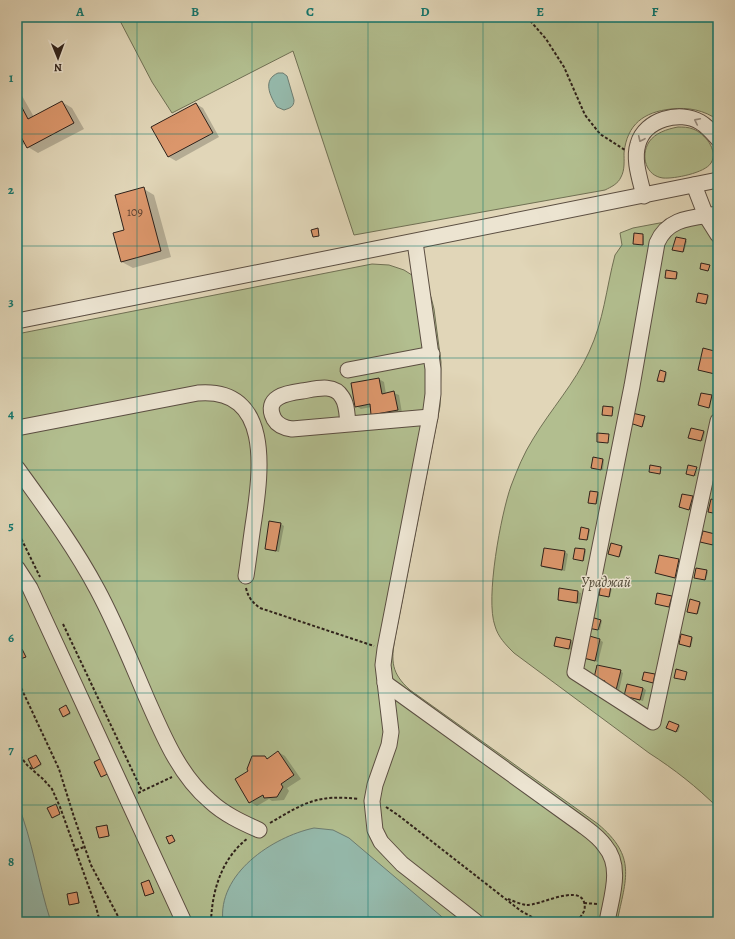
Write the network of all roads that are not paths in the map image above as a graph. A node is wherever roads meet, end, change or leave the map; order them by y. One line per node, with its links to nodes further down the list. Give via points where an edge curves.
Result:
1 (718, 139): 4 (street, one-way to 4, via 708,127 690,118 671,117 648,127 638,143 637,154)
2 (718, 180): 3 (street)
3 (694, 185): 4 (street); 5 (street)
4 (644, 196): 7 (street)
5 (712, 215): 6 (street); 12 (street, via 673,224 660,234 656,244 633,379 575,672 653,722)
6 (718, 235)
7 (415, 242): 8 (street); 9 (street)
8 (17, 321)
9 (432, 354): 10 (street); 11 (street, via 434,382)
10 (348, 370)
11 (430, 417): 13 (street); 18 (street, via 384,649)
12 (718, 421)
13 (348, 424): 13 (street, via 286,428 273,416 273,404 287,393 318,388 334,390 342,397)
14 (17, 428): 17 (street, via 198,393 210,392 234,399 250,416 259,453 259,484)
15 (17, 468): 19 (street, via 59,525 97,588 159,727 184,771 209,801 241,822)
16 (17, 568): 20 (street, via 30,588)
17 (246, 576)
18 (385, 683): 21 (street, via 391,732 372,801 376,830 381,842 402,864); 22 (street, via 582,825 606,846 613,859 615,873)
19 (259, 830)
20 (184, 922)
21 (476, 922)
22 (606, 922)

